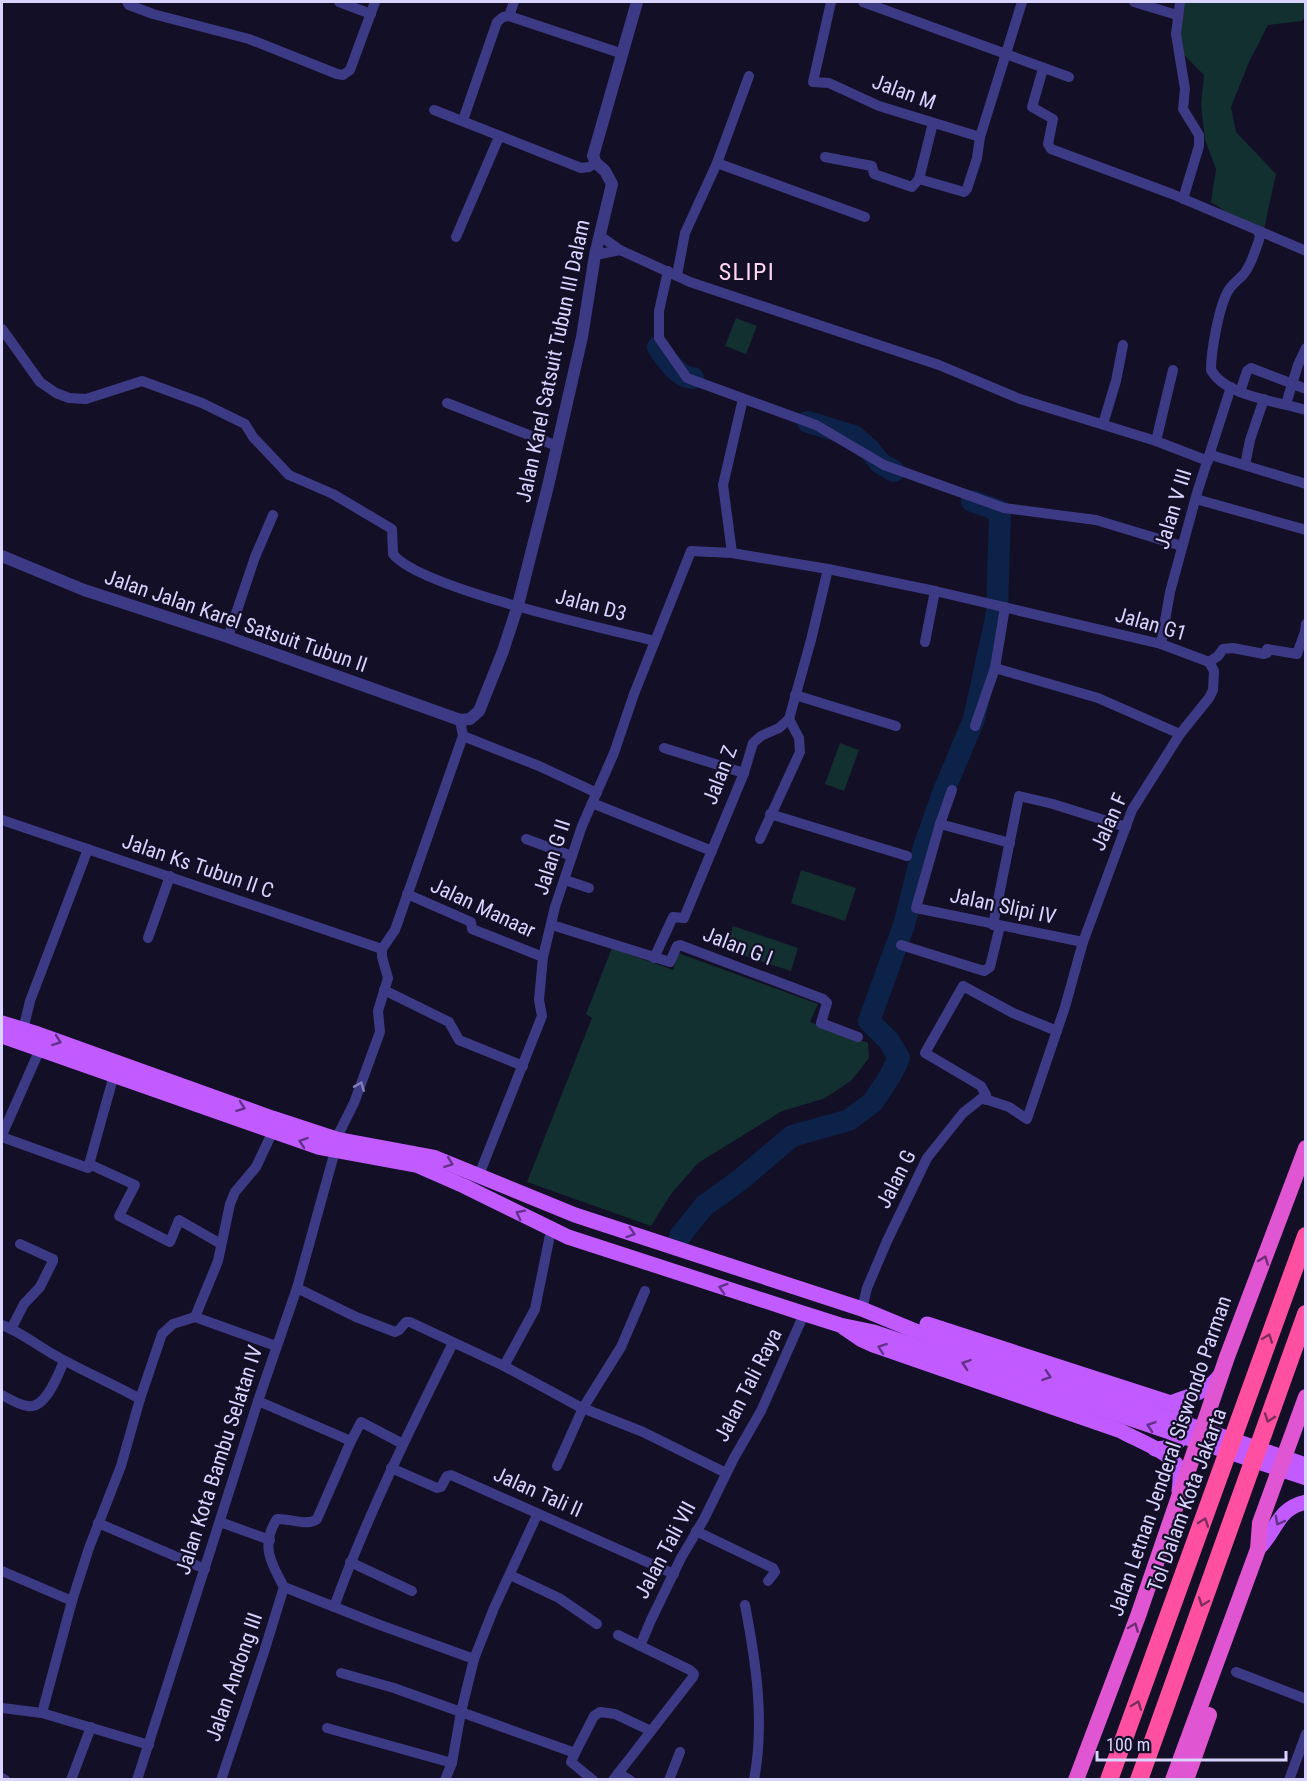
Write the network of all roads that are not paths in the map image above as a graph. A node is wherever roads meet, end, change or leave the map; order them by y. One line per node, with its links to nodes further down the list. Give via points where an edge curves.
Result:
1 (126, 2): 11 (street, via 153,14 249,39 343,75 350,70)
2 (339, 2): 11 (street)
3 (375, 2): 11 (street)
4 (514, 2): 13 (street)
5 (637, 2): 14 (street)
6 (831, 2): 21 (street, Jalan M, via 813,82 829,83 879,106)
7 (863, 2): 15 (street)
8 (1022, 2): 15 (street)
9 (1134, 2): 12 (street)
10 (1180, 2): 12 (street)
11 (371, 14)
12 (1177, 15): 28 (street, via 1176,34 1185,89 1183,109 1199,135 1196,160)
13 (509, 16): 14 (street); 20 (street, via 497,22)
14 (623, 54): 25 (street, via 592,156)
15 (1007, 55): 16 (street); 23 (street)
16 (1043, 69): 18 (street); 28 (street, via 1032,107 1053,119 1048,144 1051,148)
17 (750, 76): 26 (street)
18 (1069, 77)
19 (434, 110): 20 (street)
20 (463, 120): 22 (street)
21 (933, 123): 23 (street, Jalan M); 27 (street)
22 (499, 137): 25 (street, via 581,168); 32 (street)
23 (980, 137): 27 (street, via 964,192)
24 (825, 157): 27 (street, via 872,166 874,174 912,187)
25 (596, 163): 31 (street, Jalan Karel Satsuit Tubun III Dalam, via 612,184)
26 (717, 163): 29 (street); 36 (street, via 685,233)
27 (918, 178)
28 (1183, 199): 30 (street)
29 (865, 217)
30 (1258, 233): 34 (street); 43 (street, via 1247,269 1229,289 1211,358 1214,376)
31 (599, 235): 33 (street); 35 (street, Jalan Karel Satsuit Tubun III Dalam)
32 (456, 237)
33 (620, 250): 35 (street); 36 (street)
34 (1305, 251)
35 (595, 255): 51 (street, Jalan Karel Satsuit Tubun III Dalam, via 582,337)
36 (672, 273): 44 (street, via 659,311 659,338 687,378); 49 (street, via 939,365 1020,399)
37 (2, 329): 63 (street, Jalan D3, via 40,382 69,398 86,399 142,381 240,420 289,475 333,494 392,529 393,554 398,560 449,585)
38 (1123, 345): 49 (street)
39 (1305, 348): 41 (street)
40 (1173, 370): 50 (street)
41 (1293, 384): 42 (street); 43 (street, Jalan V III, via 1250,368); 47 (street)
42 (1305, 389)
43 (1235, 390): 45 (street); 52 (street, Jalan V III)
44 (743, 399): 58 (street, via 816,425 880,463 1004,508 1096,520); 59 (street, via 723,485)
45 (1264, 399): 47 (street); 53 (street)
46 (447, 403): 51 (street)
47 (1286, 404): 48 (street)
48 (1305, 410)
49 (1103, 424): 50 (street)
50 (1156, 441): 52 (street)
51 (557, 446): 63 (street, Jalan Karel Satsuit Tubun III Dalam)
52 (1210, 458): 53 (street); 55 (street, Jalan V III)
53 (1245, 465): 54 (street)
54 (1305, 484)
55 (1196, 499): 57 (street); 58 (street, Jalan V III)
56 (273, 515): 66 (street)
57 (1305, 531)
58 (1182, 546): 69 (street, Jalan V III)
59 (732, 553): 61 (street); 67 (street, Jalan G II, via 693,550)
60 (2, 556): 66 (street, Jalan Jalan Karel Satsuit Tubun II, via 84,590)
61 (828, 569): 62 (street); 72 (street)
62 (935, 591): 64 (street); 68 (street)
63 (518, 605): 67 (street, Jalan D3); 74 (street, Jalan Karel Satsuit Tubun III Dalam, via 479,711 470,719)
64 (1000, 606): 69 (street, Jalan G1); 71 (street)
65 (1305, 624): 70 (street, via 1297,654 1267,650 1264,654 1233,648 1223,649)
66 (228, 637): 74 (street, Jalan Jalan Karel Satsuit Tubun II)
67 (655, 641): 82 (street, Jalan G II)
68 (925, 642)
69 (1161, 644): 70 (street, Jalan G1)
70 (1209, 662): 77 (street, Jalan G1, via 1214,671 1213,690)
71 (995, 668): 76 (street); 77 (street, via 1098,698)
72 (795, 695): 73 (street); 75 (street)
73 (789, 719): 80 (street, Jalan Z, via 753,743); 83 (street, via 799,738 800,752)
74 (460, 720): 78 (street)
75 (896, 726)
76 (975, 726)
77 (1180, 734): 86 (street, Jalan F, via 1132,810)
78 (463, 736): 82 (street, via 539,766); 97 (street)
79 (664, 748): 80 (street)
80 (744, 773): 91 (street, Jalan Z)
81 (952, 790): 85 (street)
82 (594, 798): 91 (street); 92 (street, Jalan G II)
83 (770, 814): 87 (street); 93 (street)
84 (2, 820): 90 (street, Jalan Ks Tubun II C)
85 (940, 824): 89 (street); 99 (street, Jalan Slipi IV, via 916,908)
86 (1126, 827): 89 (street, via 1019,796); 101 (street, Jalan F)
87 (759, 839)
88 (525, 840): 92 (street)
89 (1010, 843): 99 (street)
90 (88, 849): 94 (street, Jalan Ks Tubun II C); 108 (street, via 30,1001)
91 (712, 851): 105 (street, Jalan Z, via 684,918 673,917)
92 (572, 856): 95 (street, Jalan G II)
93 (907, 856)
94 (170, 876): 100 (street); 103 (street, Jalan Ks Tubun II C)
95 (565, 880): 96 (street); 98 (street, Jalan G II)
96 (589, 888)
97 (407, 894): 103 (street, via 395,930); 104 (street, Jalan Manaar, via 471,922 472,929)
98 (552, 925): 104 (street, Jalan G II); 105 (street)
99 (996, 925): 101 (street, Jalan Slipi IV); 102 (street, via 990,967 984,971)
100 (148, 938)
101 (1083, 942): 109 (street, Jalan F)
102 (901, 945)
103 (382, 949): 106 (street, Jalan Kota Bambu Selatan IV, via 388,978)
104 (543, 957): 113 (street, Jalan G II, via 539,1000 542,1016)
105 (654, 957): 111 (street, Jalan G I, via 670,962 680,945 823,999 827,1003 821,1023)
106 (384, 990): 113 (street, via 449,1022 459,1040); 118 (street, Jalan Kota Bambu Selatan IV, one-way to 106, via 373,1055 380,1032 378,1011)
107 (2, 1023): 108 (main road)
108 (23, 1030): 118 (main road, one-way to 118, via 272,1118)
109 (1057, 1031): 115 (street, Jalan F, via 1027,1119 1009,1107); 115 (street, via 963,986 926,1053 981,1086)
110 (2, 1036): 112 (main road)
111 (858, 1037)
112 (40, 1049): 114 (main road); 117 (street)
113 (523, 1066): 121 (street, Jalan G II)
114 (114, 1076): 116 (main road); 120 (street)
115 (986, 1100): 128 (street, Jalan G, via 981,1098 963,1113 927,1158 867,1288)
116 (273, 1131): 118 (main road, one-way to 116); 125 (street, via 256,1167 235,1192)
117 (2, 1136): 120 (street, via 88,1168)
118 (336, 1145): 121 (main road, one-way to 121, via 419,1153); 122 (main road, one-way to 118, via 416,1165); 126 (street, Jalan Kota Bambu Selatan IV)
119 (1305, 1148): 139 (highway, Jalan Letnan Jenderal Siswondo Parman, one-way to 119)
120 (89, 1164): 125 (street, via 135,1185 119,1216 170,1242 179,1220)
121 (479, 1175): 128 (main road, one-way to 128, via 575,1215)
122 (551, 1230): 129 (main road, one-way to 122); 138 (street, via 535,1309)
123 (1305, 1236): 202 (highway, Tol Dalam Kota Jakarta, one-way to 123)
124 (20, 1244): 133 (street, via 53,1261 40,1287)
125 (221, 1244): 131 (street)
126 (297, 1288): 135 (street, via 395,1332 410,1322); 136 (street, Jalan Kota Bambu Selatan IV)
127 (645, 1291): 145 (street, via 621,1347)
128 (867, 1306): 134 (main road); 144 (main road)
129 (804, 1314): 132 (main road); 152 (street, Jalan Tali Raya, via 761,1411)
130 (1305, 1314): 203 (highway, one-way to 203)
131 (195, 1317): 136 (street); 142 (street, via 173,1324 162,1334)
132 (840, 1325): 134 (main road); 148 (main road, one-way to 132, via 1121,1431 862,1341)
133 (6, 1327): 137 (street)
134 (910, 1337): 149 (main road, one-way to 149); 153 (main road, one-way to 134)
135 (453, 1342): 138 (street); 147 (street)
136 (276, 1346): 143 (street, Jalan Kota Bambu Selatan IV)
137 (64, 1360): 140 (street, via 47,1395 35,1404 29,1406); 142 (street)
138 (504, 1366): 145 (street)
139 (1221, 1374): 144 (main road, via 1210,1388); 155 (highway, Jalan Letnan Jenderal Siswondo Parman)
140 (2, 1395)
141 (1305, 1396): 161 (highway, via 1260,1523)
142 (140, 1399): 158 (street, via 121,1466)
143 (258, 1401): 146 (street); 157 (street, Jalan Kota Bambu Selatan IV)
144 (1170, 1403): 148 (main road, via 1180,1406 1185,1416 1183,1437 1166,1449)
145 (583, 1408): 150 (street); 152 (street)
146 (351, 1441): 147 (street, via 361,1422); 160 (street, via 317,1519 277,1519)
147 (403, 1444): 151 (street)
148 (1155, 1449): 155 (main road, via 1178,1468)
149 (1305, 1465)
150 (557, 1466)
151 (391, 1468): 156 (street, Jalan Tali II, via 437,1488 451,1475); 162 (street)
152 (726, 1473): 159 (street, Jalan Tali VII)
153 (1305, 1478)
154 (1305, 1502): 161 (main road, one-way to 161, via 1283,1513)
155 (1178, 1504): 201 (highway, Jalan Letnan Jenderal Siswondo Parman, one-way to 155)
156 (537, 1515): 165 (street, Jalan Tali II); 166 (street)
157 (220, 1522): 160 (street); 163 (street, Jalan Kota Bambu Selatan IV)
158 (98, 1523): 163 (street); 170 (street)
159 (696, 1531): 165 (street, Jalan Tali VII); 167 (street, via 773,1568 775,1572)
160 (270, 1540): 168 (street, via 269,1559)
161 (1258, 1549): 176 (highway)
162 (350, 1562): 169 (street); 172 (street)
163 (205, 1569): 188 (street, Jalan Kota Bambu Selatan IV)
164 (2, 1571): 170 (street)
165 (674, 1574): 175 (street, Jalan Tali VII)
166 (510, 1575): 173 (street, via 559,1598); 177 (street)
167 (768, 1581)
168 (284, 1587): 172 (street); 195 (street, Jalan Andong III)
169 (412, 1591)
170 (72, 1601): 183 (street)
171 (745, 1605): 200 (street, via 757,1674 758,1734)
172 (334, 1607): 177 (street)
173 (597, 1624)
174 (618, 1635): 175 (street)
175 (640, 1646): 186 (street, via 693,1674)
176 (1221, 1652): 204 (highway); 205 (highway, via 1226,1668)
177 (472, 1658): 182 (street)
178 (1236, 1672): 180 (street)
179 (341, 1673): 182 (street)
180 (1305, 1699)
181 (2, 1707): 183 (street)
182 (461, 1712): 190 (street); 191 (street)
183 (42, 1713): 184 (street)
184 (91, 1727): 188 (street); 193 (street)
185 (327, 1728): 191 (street)
186 (651, 1731): 190 (street, via 615,1714 600,1712); 192 (street)
187 (1305, 1734): 206 (street)
188 (148, 1745): 194 (street, Jalan Kota Bambu Selatan IV)
189 (680, 1752): 199 (street)
190 (574, 1753): 197 (street, via 571,1762)
191 (452, 1764): 196 (street)
192 (615, 1776): 198 (street)
193 (71, 1779)
194 (137, 1779)
195 (221, 1779)
196 (445, 1779)
197 (594, 1779)
198 (630, 1779)
199 (669, 1779)
200 (753, 1779)
201 (1076, 1779)
202 (1109, 1779)
203 (1139, 1779)
204 (1173, 1779)
205 (1186, 1779)
206 (1289, 1779)

